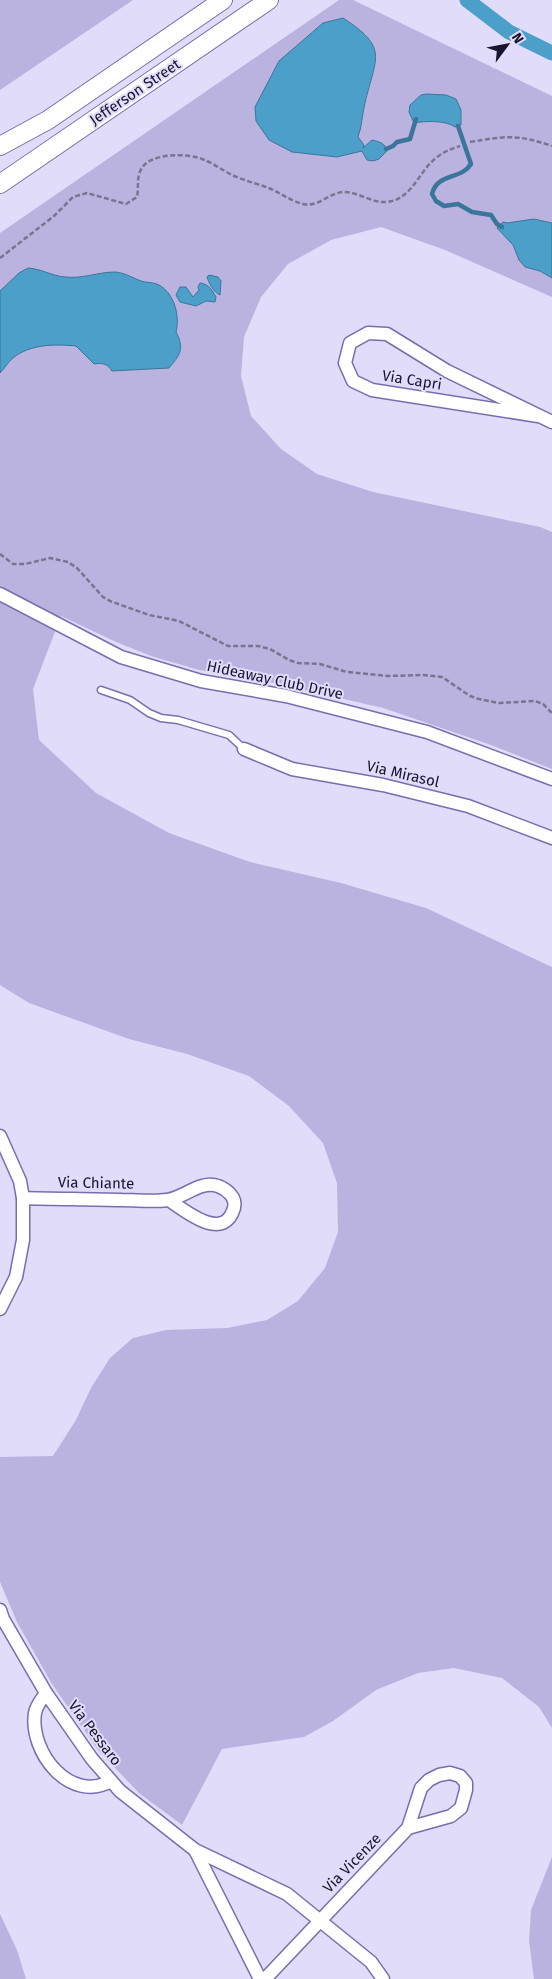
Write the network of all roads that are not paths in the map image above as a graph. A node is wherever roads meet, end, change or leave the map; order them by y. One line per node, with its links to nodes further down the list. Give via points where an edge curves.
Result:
1 (223, 0): 3 (main road, Jefferson Street, via 48,120)
2 (269, 0): 4 (main road, Jefferson Street)
3 (0, 146)
4 (0, 184)
5 (538, 416): 5 (street, Via Capri, via 447,371 387,334 368,333 350,343 345,364 353,381 372,390); 6 (street, Via Capri)
6 (552, 422)
7 (0, 594): 10 (street, Hideaway Club Drive, via 121,657 200,681 286,696 427,732)
8 (100, 690): 9 (lane, via 130,700 161,718 229,735)
9 (244, 749): 11 (street, Via Mirasol, via 292,769 383,785 468,806)
10 (552, 779)
11 (552, 838)
12 (0, 1136): 13 (street, via 20,1181)
13 (23, 1198): 14 (street, Via Chiante); 15 (street, via 23,1240 16,1278)
14 (169, 1200): 14 (street, Via Chiante, via 208,1224 227,1220 235,1203 233,1196 217,1186 199,1187)
15 (0, 1309)
16 (0, 1610): 17 (street, Via Pessaro)
17 (46, 1693): 18 (street, Via Pessaro); 18 (street, via 35,1711 34,1726 36,1741 44,1757 64,1777 79,1784 97,1786)
18 (111, 1781): 20 (street, Via Pessaro)
19 (408, 1828): 19 (street, Via Vicenze, via 451,1816 460,1808 466,1790 466,1783 460,1776 450,1773 429,1780 417,1797); 21 (street, Via Vicenze)
20 (195, 1850): 21 (street, Via Pessaro, via 287,1894); 22 (street, Via Pessaro)
21 (320, 1920): 23 (street, Via Vicenze); 24 (street, Via Pessaro, via 371,1962)
22 (260, 1979)
23 (265, 1979)
24 (383, 1979)

